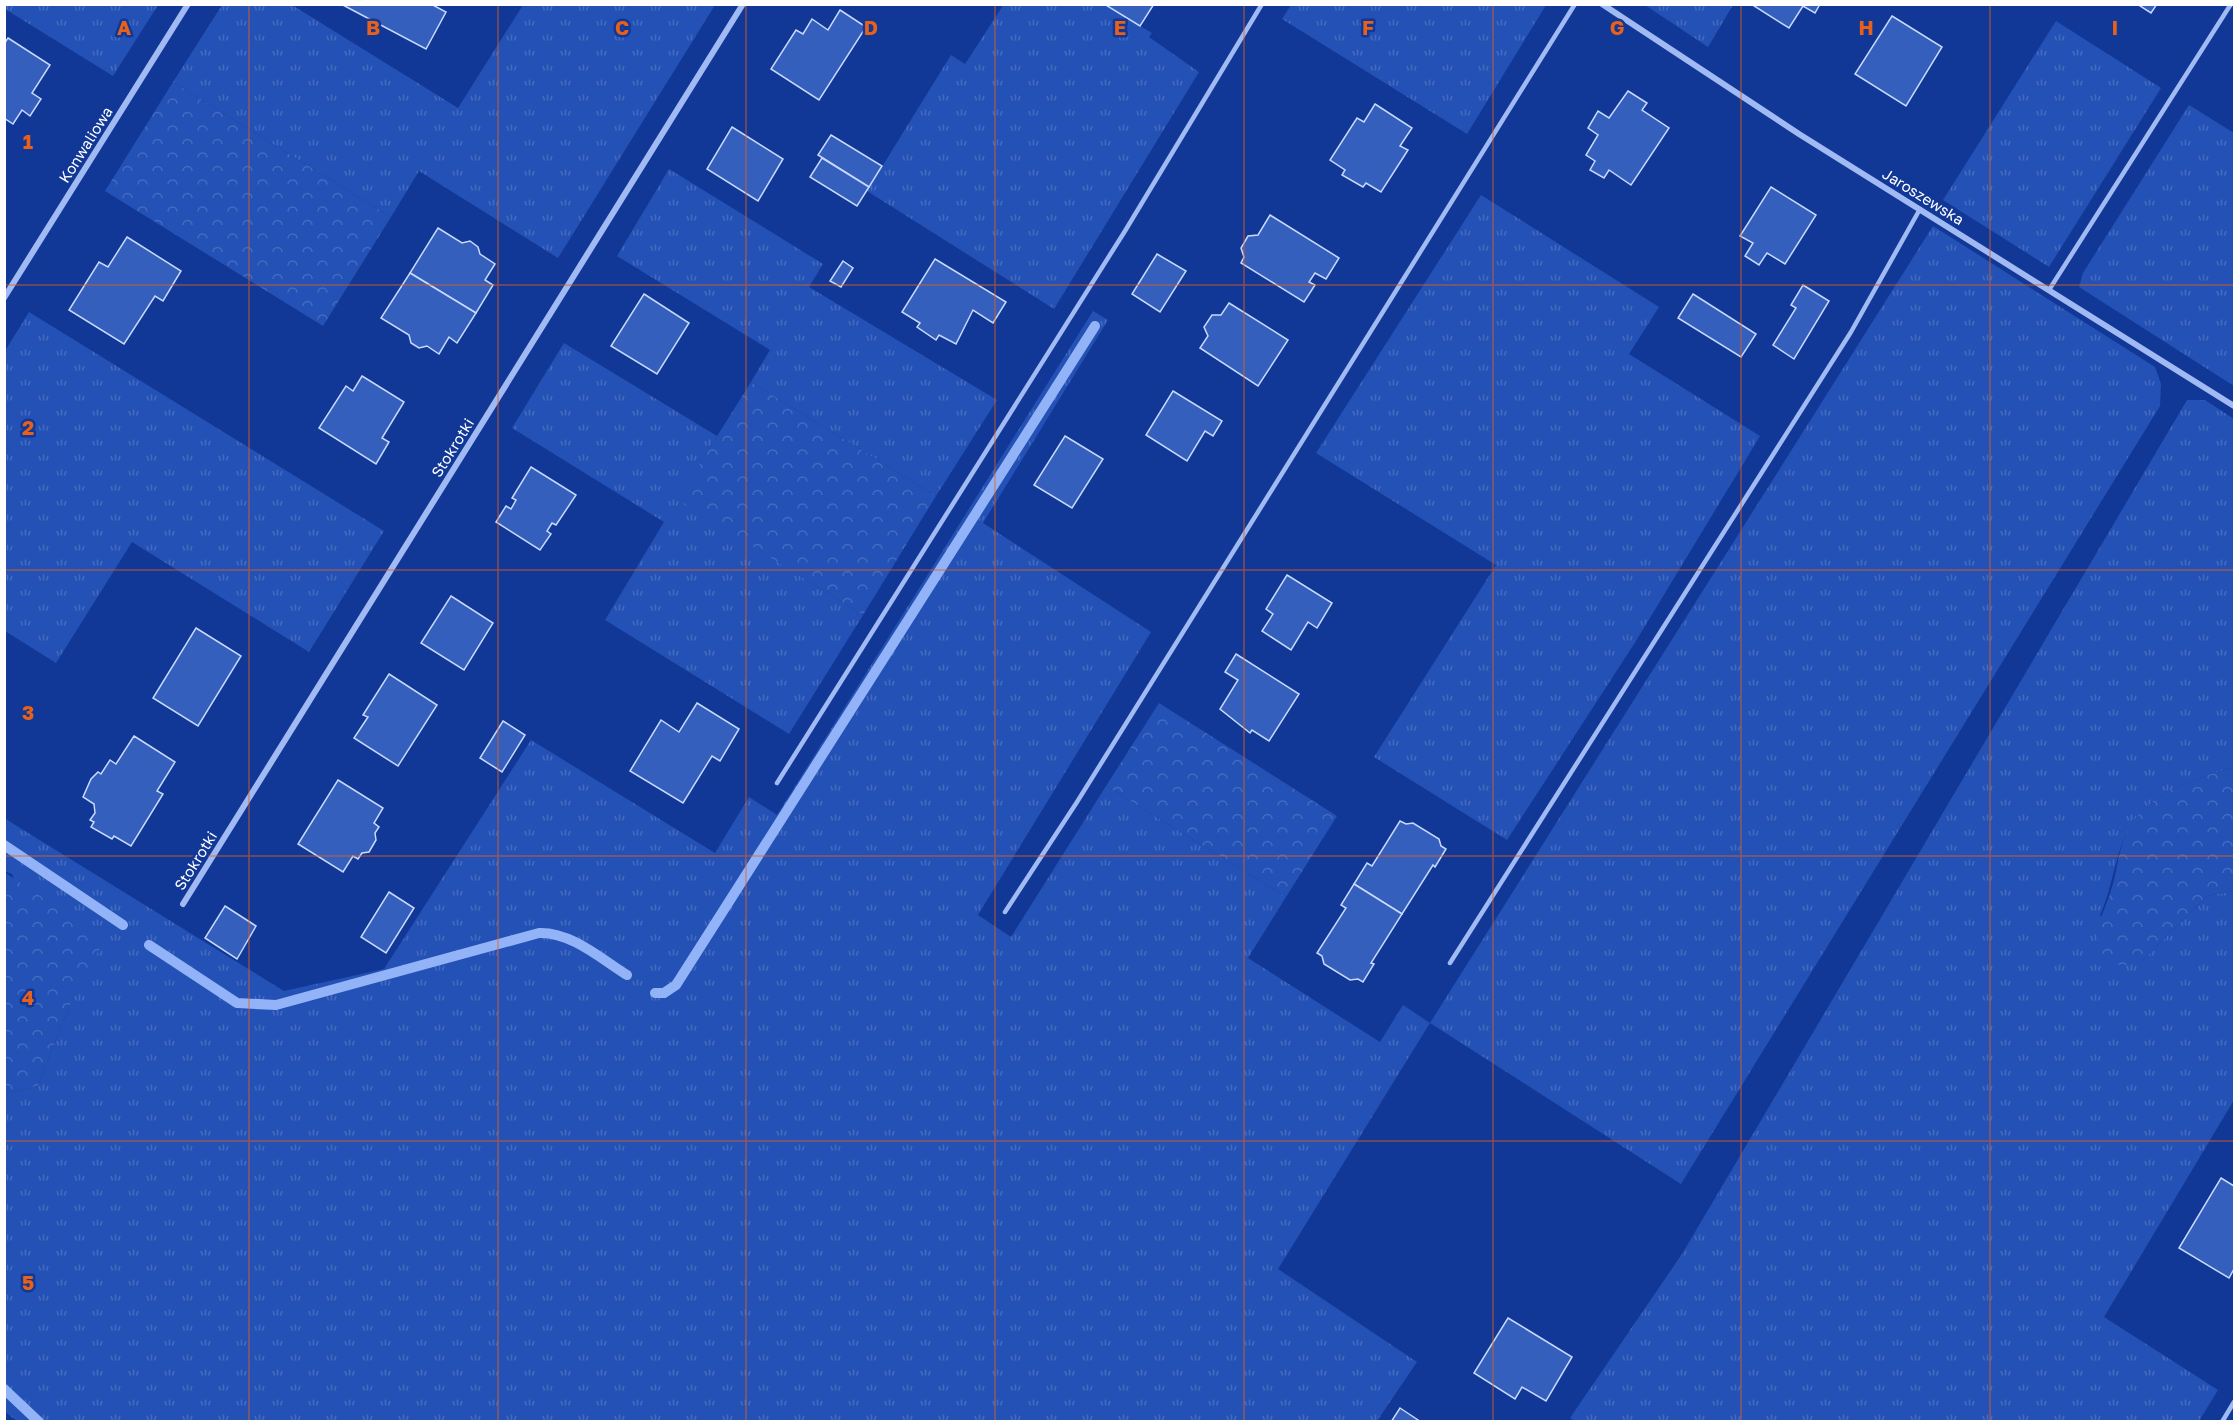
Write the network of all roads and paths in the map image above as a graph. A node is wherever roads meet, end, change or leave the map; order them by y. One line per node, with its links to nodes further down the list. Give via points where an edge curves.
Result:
1 (188, 4): 9 (street, Konwaliowa)
2 (743, 4): 12 (street, Stokrotki)
3 (1262, 4): 11 (lane, via 1125,231)
4 (1575, 4): 13 (lane)
5 (1602, 4): 7 (street, Jaroszewska)
6 (2231, 4): 8 (lane)
7 (1920, 209): 8 (street, Jaroszewska); 14 (lane, via 1851,332)
8 (2049, 290): 10 (street, Jaroszewska)
9 (4, 298)
10 (2235, 406)
11 (777, 783)
12 (183, 904)
13 (1005, 912)
14 (1450, 963)
15 (2235, 1402): 16 (lane)
16 (2222, 1422)

